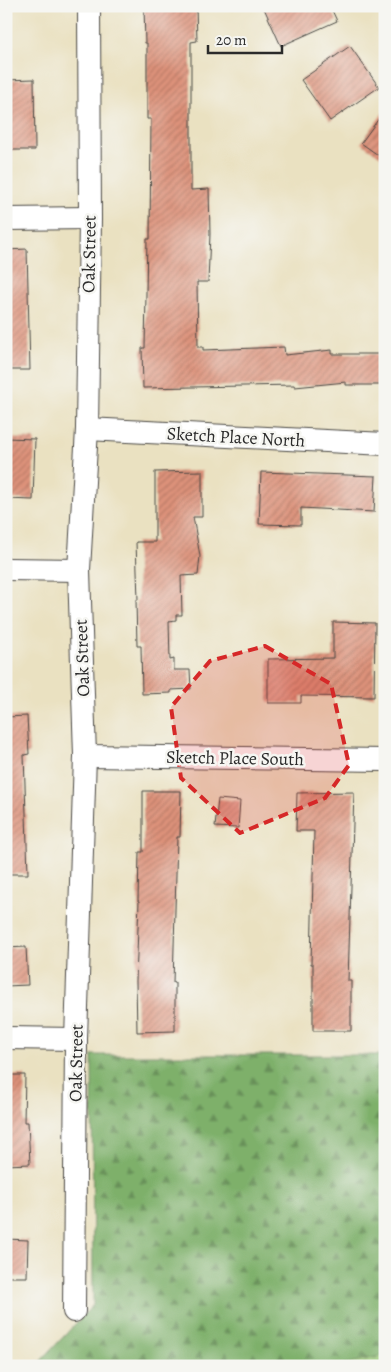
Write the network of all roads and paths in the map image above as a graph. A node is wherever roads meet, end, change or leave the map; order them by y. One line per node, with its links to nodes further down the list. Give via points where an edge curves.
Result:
1 (89, 6): 2 (street, Oak Street)
2 (90, 218): 3 (street); 4 (street, Oak Street)
3 (6, 219)
4 (87, 429): 5 (street, Sketch Place North); 7 (street, Oak Street)
5 (385, 444)
6 (6, 569): 7 (street)
7 (79, 570): 8 (street, Oak Street)
8 (85, 756): 9 (street, Sketch Place South); 11 (street, Oak Street)
9 (385, 760)
10 (6, 1038): 11 (street)
11 (76, 1039): 12 (street, Oak Street)
12 (74, 1311)

